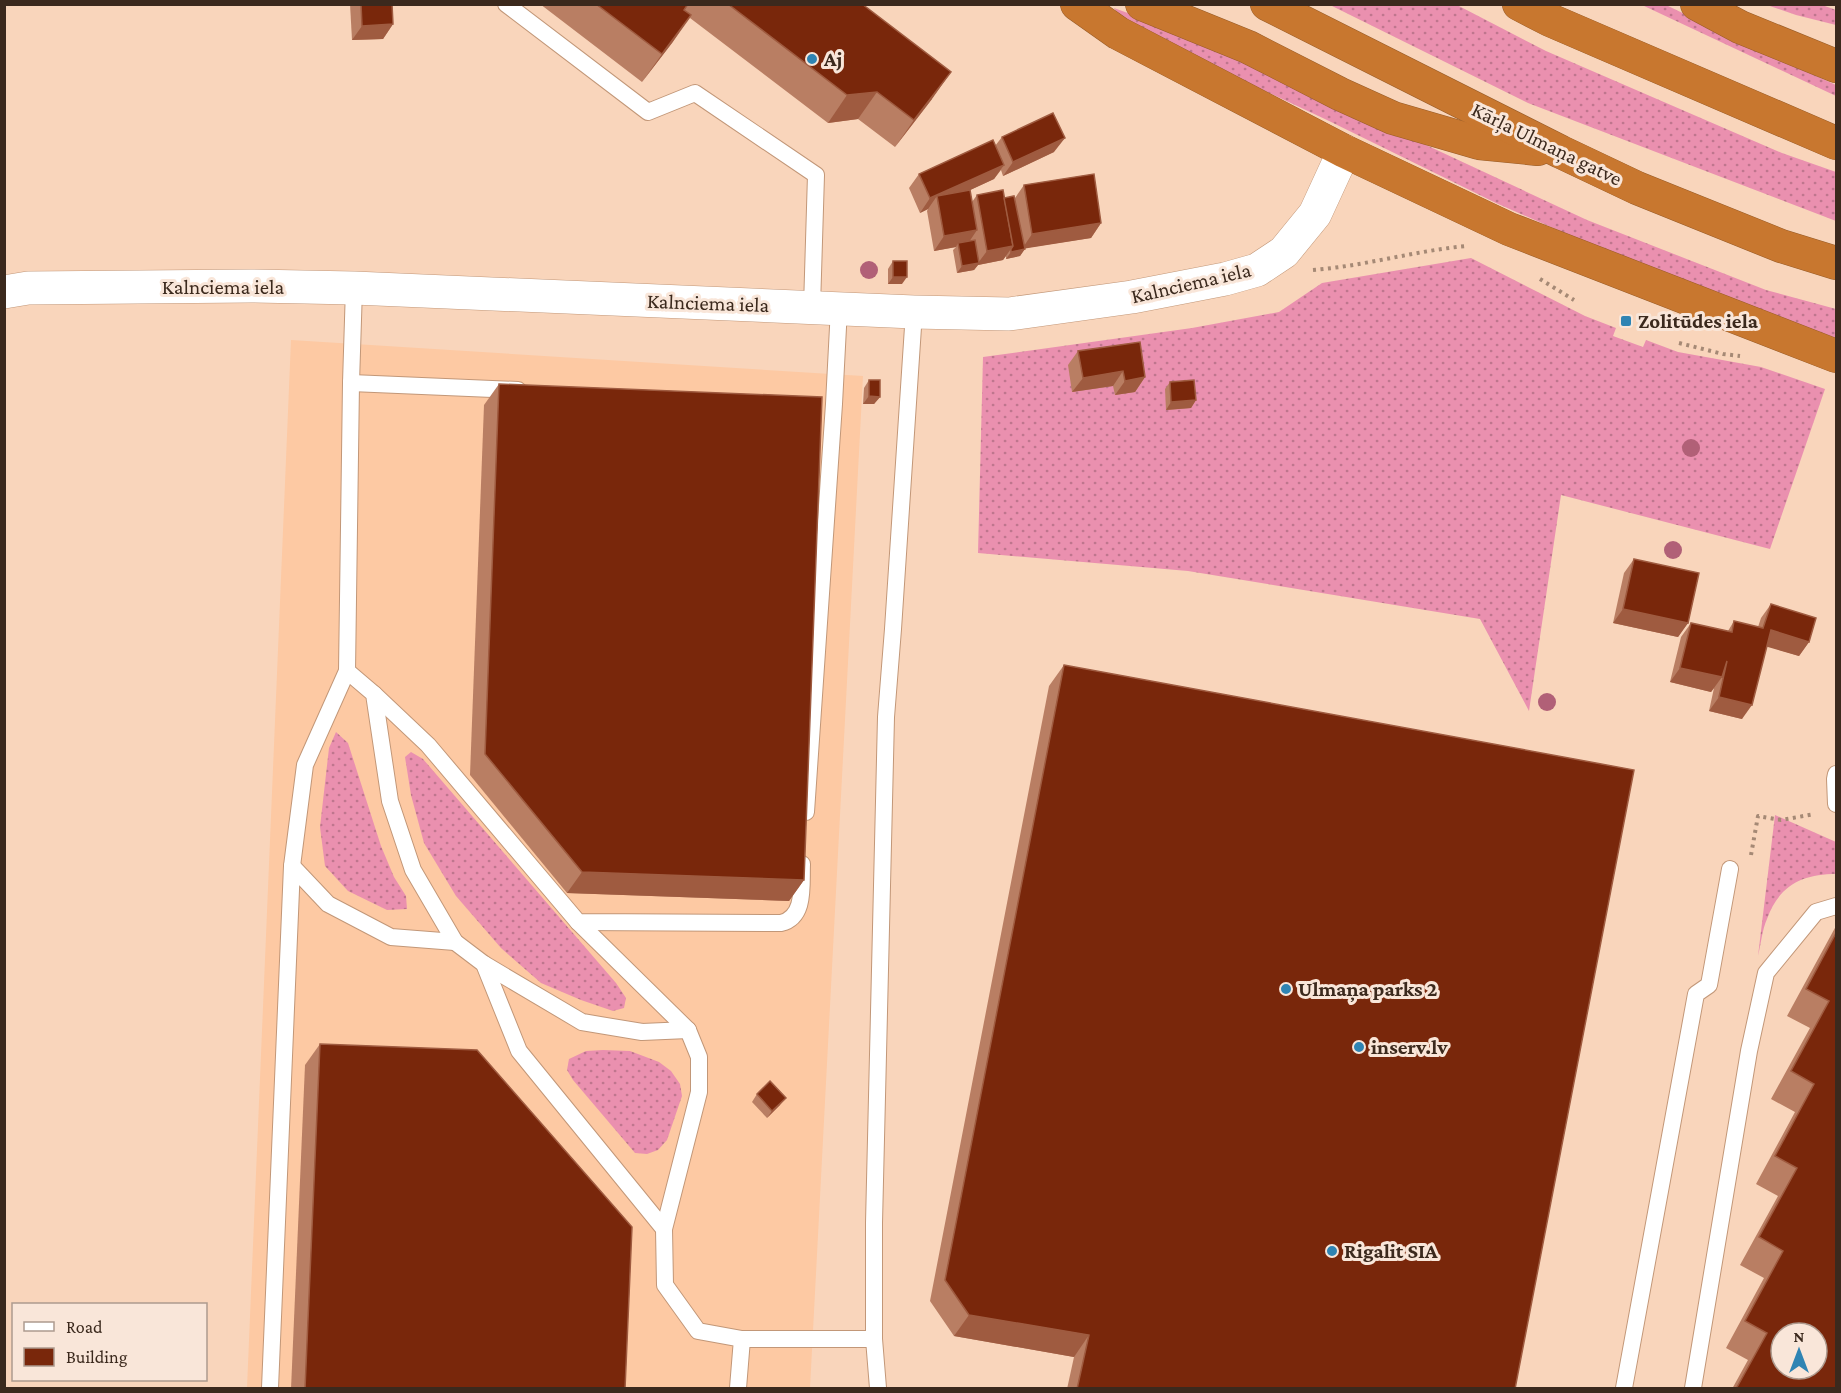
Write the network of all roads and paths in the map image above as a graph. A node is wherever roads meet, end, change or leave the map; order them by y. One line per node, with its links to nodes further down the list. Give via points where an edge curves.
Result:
1 (506, 4): 18 (lane, via 648,112 695,93 816,176)
2 (1077, 4): 9 (highway, via 1118,33)
3 (1142, 4): 10 (highway, via 1248,47 1393,118 1479,143)
4 (1267, 4): 10 (highway, Kārļa Ulmaņa gatve)
5 (1519, 4): 8 (highway)
6 (1697, 4): 7 (highway, via 1740,27)
7 (1836, 66)
8 (1836, 143)
9 (1344, 151): 12 (street, Kalnciema iela, via 1315,214); 20 (highway, via 1509,229)
10 (1561, 152): 13 (highway, Kārļa Ulmaņa gatve, via 1654,196 1781,246)
11 (1474, 247): 12 (path, via 1465,245 1314,270)
12 (1284, 252): 19 (street, Kalnciema iela, via 1257,270 1132,297 1009,314)
13 (1836, 263)
14 (1534, 276): 17 (path)
15 (354, 288): 16 (street, Kalnciema iela, via 40,288); 18 (street, Kalnciema iela); 21 (lane)
16 (4, 292)
17 (1574, 300)
18 (825, 308): 19 (street, Kalnciema iela); 30 (lane, via 828,404 800,904 796,914 789,921 770,924)
19 (914, 312): 36 (lane, via 886,717)
20 (1836, 356)
21 (351, 383): 22 (lane); 23 (lane)
22 (539, 391)
23 (347, 671): 24 (lane); 27 (lane, via 305,765)
24 (374, 694): 30 (lane, via 428,745); 31 (lane, via 390,801 413,870)
25 (1836, 774): 26 (lane)
26 (1831, 808): 28 (path, via 1780,820 1758,816 1749,863)
27 (292, 866): 31 (lane, via 328,904 390,937); 37 (lane)
28 (1730, 868): 40 (lane, via 1709,985 1696,994)
29 (1836, 906): 41 (lane, via 1816,912 1766,973 1749,1051)
30 (578, 922): 33 (lane)
31 (455, 942): 32 (lane)
32 (484, 964): 33 (lane, via 582,1022 642,1032); 34 (lane, via 519,1051)
33 (688, 1030): 34 (lane, via 699,1057 699,1092)
34 (664, 1229): 35 (lane, via 665,1285 698,1330)
35 (742, 1339): 36 (lane); 38 (lane)
36 (874, 1339): 39 (lane)
37 (270, 1389)
38 (738, 1389)
39 (878, 1389)
40 (1624, 1389)
41 (1693, 1389)

